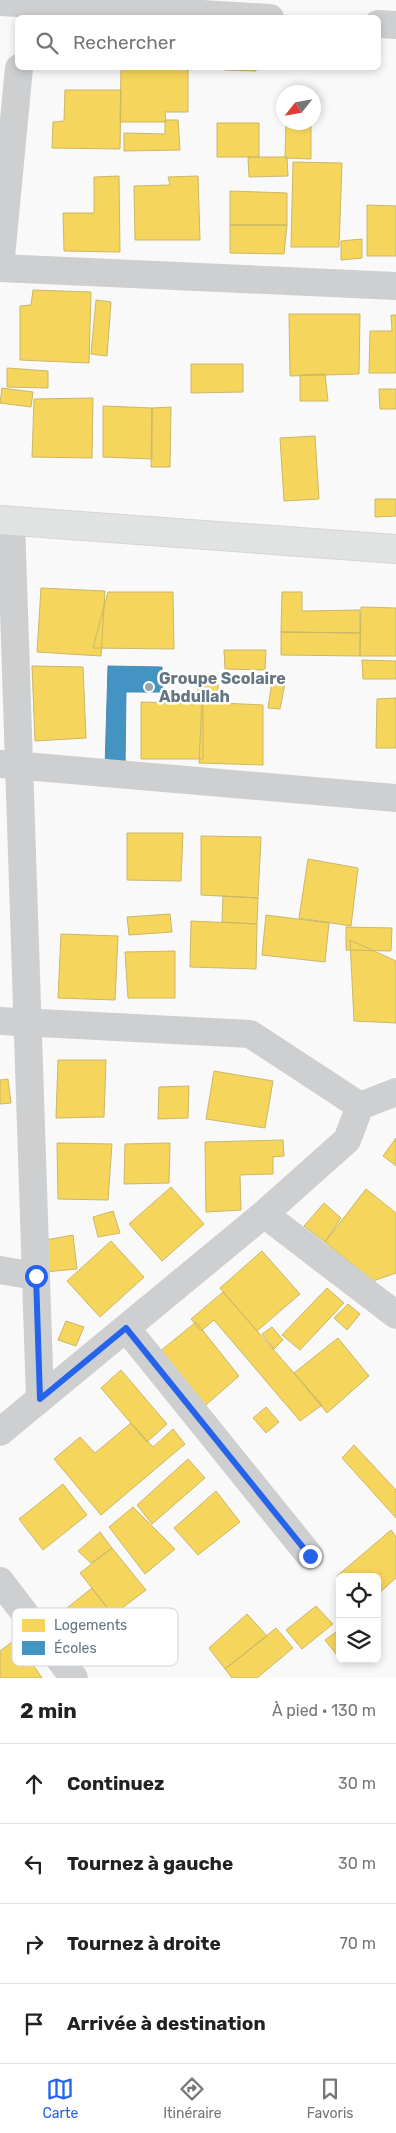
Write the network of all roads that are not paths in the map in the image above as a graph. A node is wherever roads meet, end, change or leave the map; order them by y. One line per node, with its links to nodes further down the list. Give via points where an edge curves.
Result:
1 (18, 6): 2 (street)
2 (207, 15)
3 (381, 24): 4 (street)
4 (396, 25)
5 (19, 70): 6 (street)
6 (0, 268): 7 (street)
7 (396, 286)
8 (6, 521): 9 (main road); 10 (street)
9 (396, 549)
10 (10, 764): 11 (street); 13 (street)
11 (396, 798)
12 (0, 1021): 13 (street)
13 (27, 1023): 15 (street, via 250,1034); 18 (street)
14 (396, 1092): 15 (street)
15 (360, 1106): 16 (street, via 347,1140)
16 (264, 1214): 19 (street); 20 (street)
17 (0, 1270): 18 (street)
18 (36, 1276): 21 (street)
19 (396, 1315)
20 (126, 1328): 21 (street); 23 (street)
21 (40, 1399): 22 (street)
22 (0, 1432)
23 (310, 1556)
24 (0, 1581): 25 (street)
25 (21, 1608)
26 (65, 1666): 27 (street)
27 (74, 1678)

